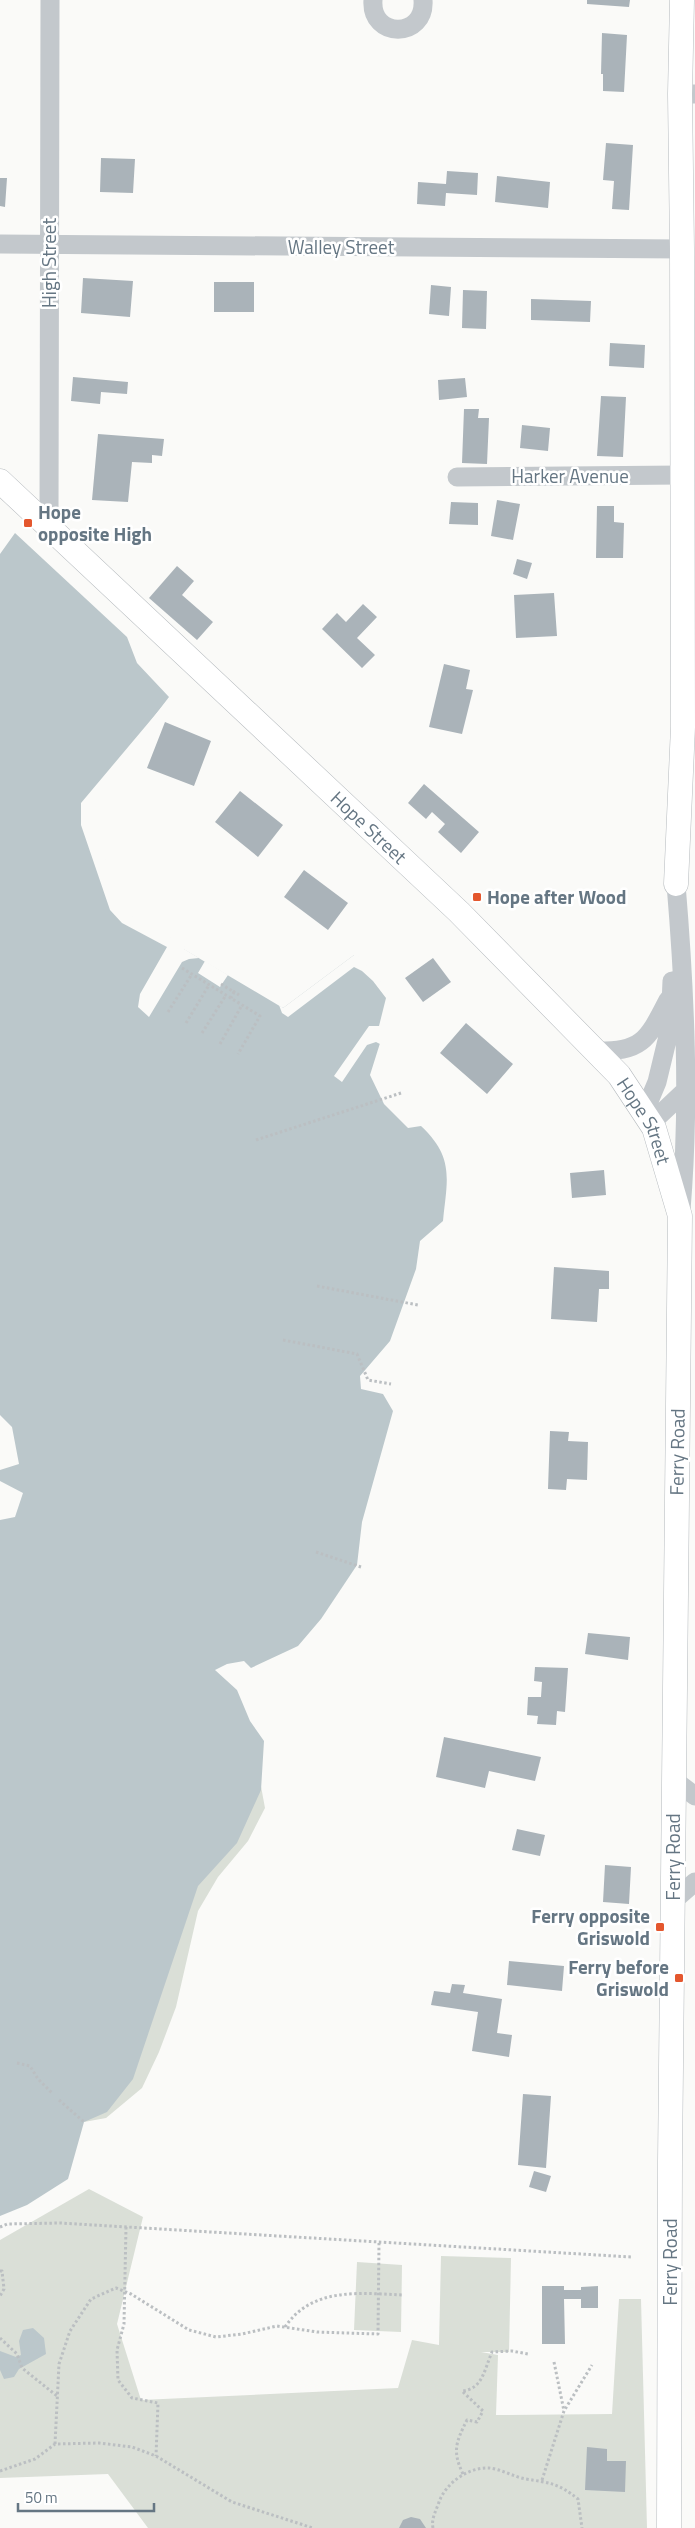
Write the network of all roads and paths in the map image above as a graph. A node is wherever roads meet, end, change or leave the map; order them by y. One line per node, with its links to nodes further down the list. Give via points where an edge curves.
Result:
1 (50, 0): 7 (street, High Street)
2 (373, 0): 3 (street, via 375,15 380,22 396,30 417,21)
3 (423, 0)
4 (682, 0): 5 (main road)
5 (687, 94): 8 (main road)
6 (0, 244): 7 (street, Walley Street)
7 (49, 245): 8 (street, Walley Street); 12 (street, High Street)
8 (682, 249): 9 (main road)
9 (682, 475): 10 (street, Harker Avenue); 13 (main road, via 683,727)
10 (457, 477)
11 (0, 481): 12 (main road, Hope Street)
12 (49, 526): 29 (main road, Hope Street, via 459,912)
13 (688, 763): 14 (main road)
14 (676, 884): 22 (street); 31 (street, via 684,998)
15 (182, 968): 16 (path)
16 (192, 974): 18 (path); 25 (path)
17 (221, 984): 19 (path)
18 (209, 985): 20 (path); 26 (path)
19 (234, 992): 21 (path); 23 (path)
20 (226, 995): 23 (path); 27 (path)
21 (239, 995)
22 (671, 995): 29 (street, via 654,1027 642,1041 628,1050); 33 (street, via 670,1028)
23 (231, 998): 24 (path)
24 (242, 1005): 28 (path); 30 (path, via 260,1016)
25 (168, 1012)
26 (186, 1023)
27 (202, 1033)
28 (220, 1044)
29 (594, 1051): 33 (main road, Hope Street, via 619,1075)
30 (238, 1054)
31 (684, 1091): 33 (street); 35 (street, via 685,1157)
32 (401, 1093): 34 (path)
33 (647, 1118): 35 (main road, Hope Street, via 654,1128)
34 (256, 1140)
35 (680, 1216): 37 (main road, Ferry Road)
36 (317, 1286): 38 (path)
37 (687, 1291): 43 (main road, Ferry Road)
38 (418, 1306)
39 (283, 1340): 40 (path, via 357,1354 368,1380)
40 (391, 1384)
41 (316, 1552): 42 (path)
42 (360, 1567)
43 (674, 1780): 44 (street); 46 (main road, Ferry Road)
44 (695, 1796)
45 (695, 1882): 46 (street)
46 (673, 1901): 75 (main road, Ferry Road)
47 (17, 2063): 48 (path, via 30,2066)
48 (53, 2094)
49 (58, 2100): 50 (path)
50 (84, 2122)
51 (0, 2227): 52 (path, via 6,2224 60,2223)
52 (126, 2228): 53 (path); 56 (path)
53 (379, 2243): 54 (path); 57 (path)
54 (630, 2256)
55 (0, 2271): 59 (path, via 4,2289)
56 (125, 2292): 60 (path, via 189,2330 216,2337); 65 (path, via 116,2288 91,2299 70,2331 59,2364); 68 (path, via 124,2324 117,2350 118,2380 132,2398 158,2403)
57 (378, 2294): 58 (path); 60 (path, via 340,2293 311,2303 292,2316); 60 (path, via 378,2334 317,2332)
58 (402, 2295)
59 (0, 2296)
60 (285, 2327)
61 (0, 2338): 65 (path, via 18,2354 22,2368)
62 (528, 2354): 70 (path, via 512,2350 492,2352 480,2384 462,2392 483,2411 477,2422 467,2420 456,2442 456,2461)
63 (554, 2362): 66 (path)
64 (592, 2365): 66 (path)
65 (57, 2397): 67 (path)
66 (564, 2411): 71 (path)
67 (55, 2444): 68 (path, via 99,2443 132,2447); 69 (path, via 35,2459)
68 (156, 2456): 72 (path, via 232,2502)
69 (0, 2471)
70 (463, 2474): 71 (path, via 489,2468 526,2479); 73 (path, via 442,2495)
71 (542, 2480): 74 (path, via 562,2486 578,2499)
72 (313, 2528)
73 (433, 2528)
74 (582, 2528)
75 (669, 2528)

